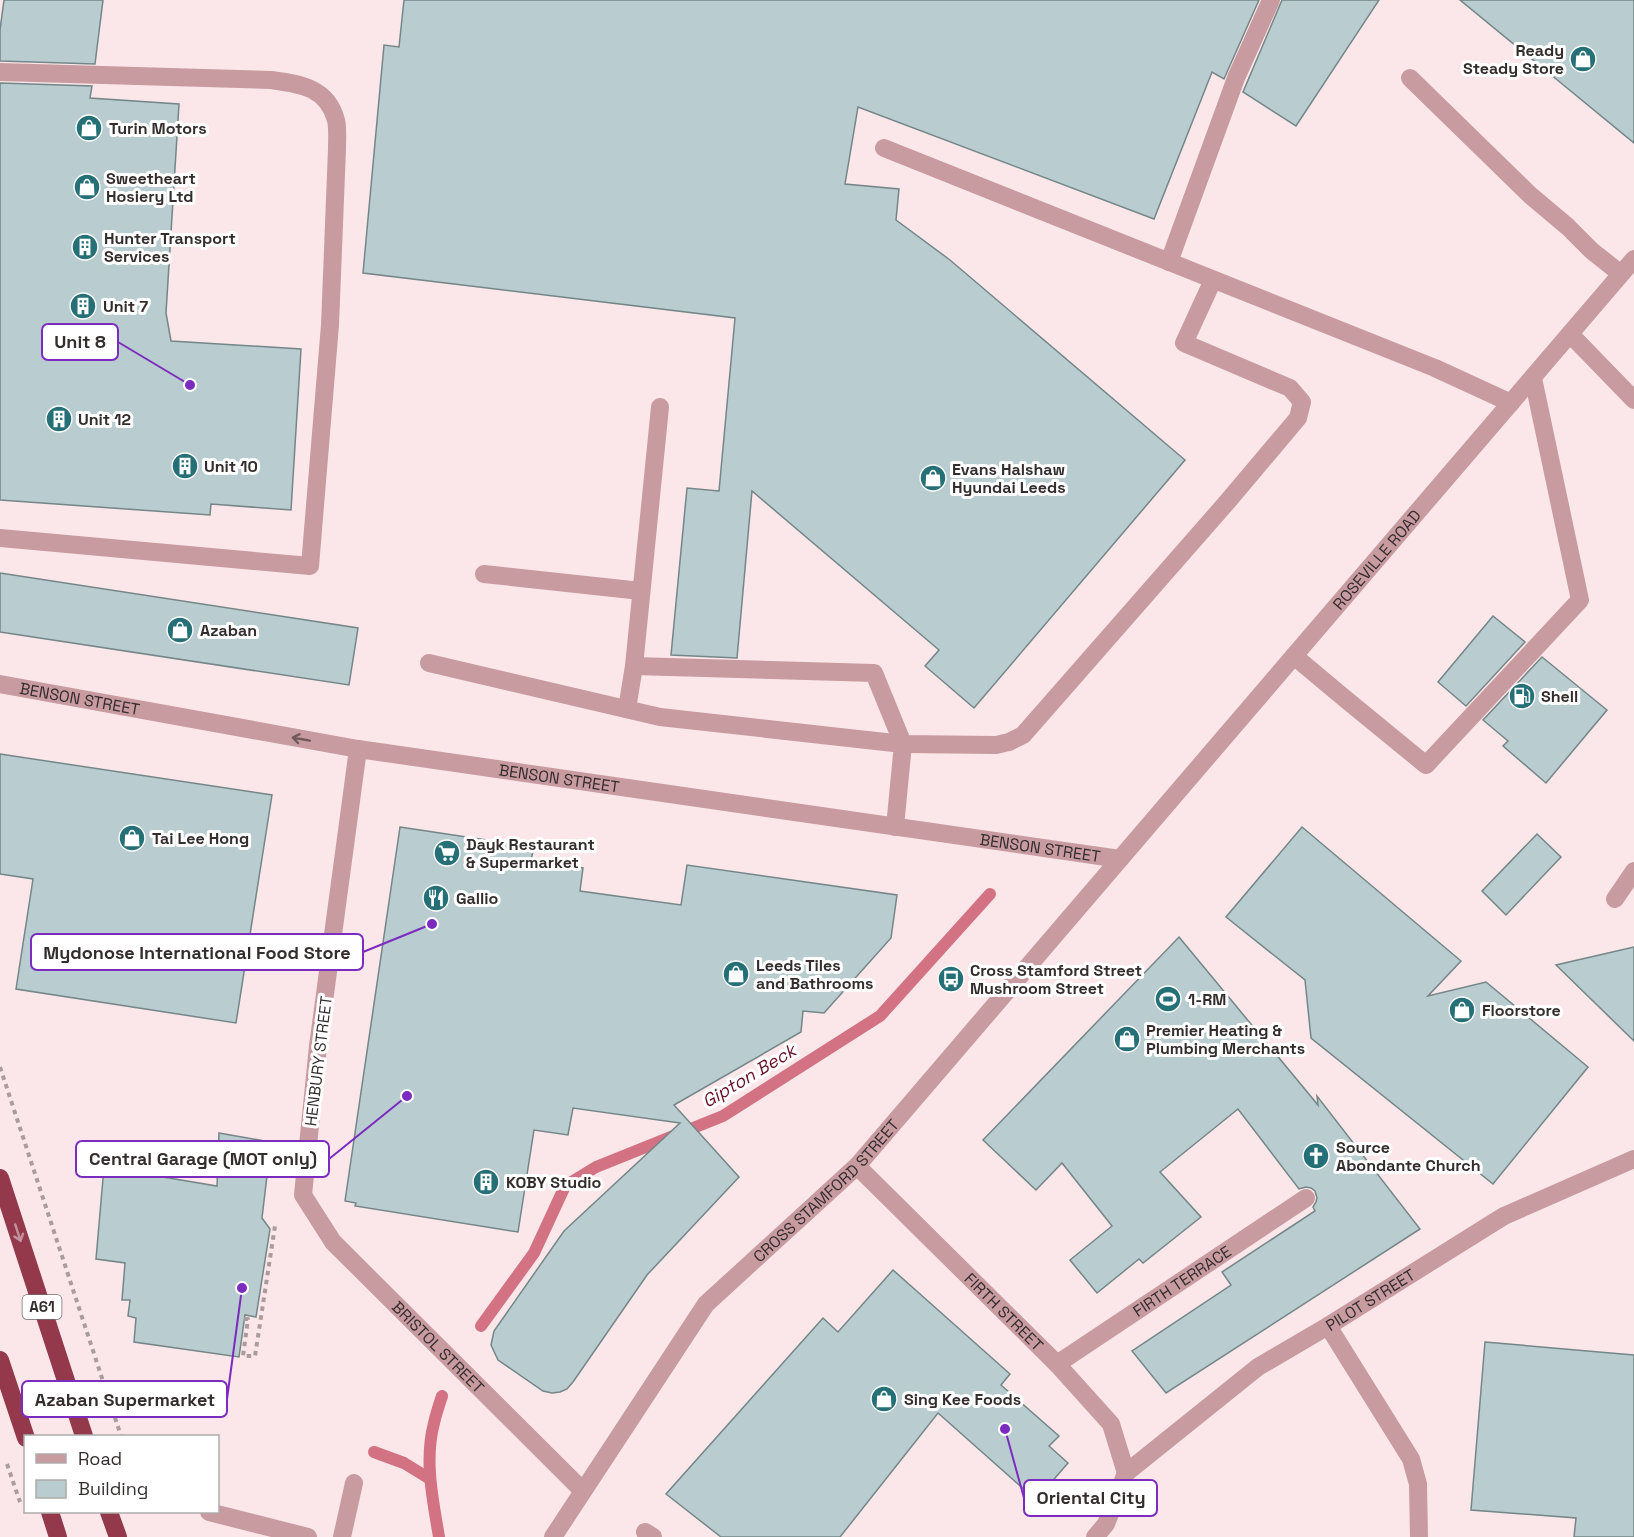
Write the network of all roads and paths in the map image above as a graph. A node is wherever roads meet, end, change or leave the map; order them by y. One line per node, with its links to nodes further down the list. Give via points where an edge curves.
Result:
1 (1271, 0): 6 (street, via 1236,78)
2 (0, 72): 14 (street, via 301,84 325,97 336,120 338,150 330,325 310,566)
3 (1410, 78): 7 (street, via 1530,195)
4 (884, 148): 6 (street)
5 (1634, 259): 7 (street, ROSEVILLE ROAD)
6 (1169, 262): 8 (street)
7 (1621, 274): 9 (street, ROSEVILLE ROAD)
8 (1213, 280): 12 (street); 22 (street, via 1184,342 1290,388 1302,402 1298,418 1023,735 996,745)
9 (1570, 334): 10 (street, ROSEVILLE ROAD); 11 (street)
10 (1533, 378): 12 (street, ROSEVILLE ROAD); 17 (street, via 1580,600 1426,765)
11 (1634, 399)
12 (1511, 403): 17 (street, ROSEVILLE ROAD)
13 (660, 407): 16 (street)
14 (0, 538)
15 (484, 574): 16 (street)
16 (642, 591): 19 (street)
17 (1294, 656): 25 (street, ROSEVILLE ROAD)
18 (429, 663): 21 (street)
19 (634, 666): 21 (street); 22 (street, via 874,673)
20 (0, 684): 23 (street, BENSON STREET, one-way to 20)
21 (627, 709): 22 (street, via 660,717)
22 (903, 744): 24 (street)
23 (358, 749): 24 (street, BENSON STREET); 32 (street, HENBURY STREET, via 318,1046)
24 (895, 827): 25 (street, BENSON STREET)
25 (1120, 860): 30 (street, CROSS STAMFORD STREET)
26 (1634, 871): 27 (street)
27 (1615, 899)
28 (0, 1067): 41 (path)
29 (1634, 1159): 36 (street, PILOT STREET, via 1504,1216)
30 (857, 1166): 38 (street, FIRTH STREET); 45 (street, CROSS STAMFORD STREET, via 706,1304)
31 (0, 1178): 40 (highway, A61, one-way to 40)
32 (303, 1195): 45 (street, BRISTOL STREET, via 333,1242)
33 (1306, 1198): 38 (street, FIRTH TERRACE)
34 (275, 1226): 35 (path, via 255,1356 243,1356 248,1319)
35 (244, 1319)
36 (1328, 1326): 43 (street, PILOT STREET, via 1257,1366); 56 (street, via 1411,1459 1418,1484)
37 (0, 1360): 39 (highway)
38 (1057, 1364): 43 (street, FIRTH STREET, via 1111,1424)
39 (25, 1435)
40 (83, 1435)
41 (120, 1435)
42 (7, 1464): 46 (path)
43 (1126, 1473): 55 (street, via 1106,1524)
44 (354, 1483): 53 (street)
45 (583, 1491): 54 (street, CROSS STAMFORD STREET)
46 (21, 1506)
47 (50, 1513): 50 (highway)
48 (109, 1513): 51 (highway)
49 (213, 1513): 52 (street)
50 (58, 1537)
51 (118, 1537)
52 (308, 1537)
53 (342, 1537)
54 (553, 1537)
55 (1095, 1537)
56 (1419, 1537)

